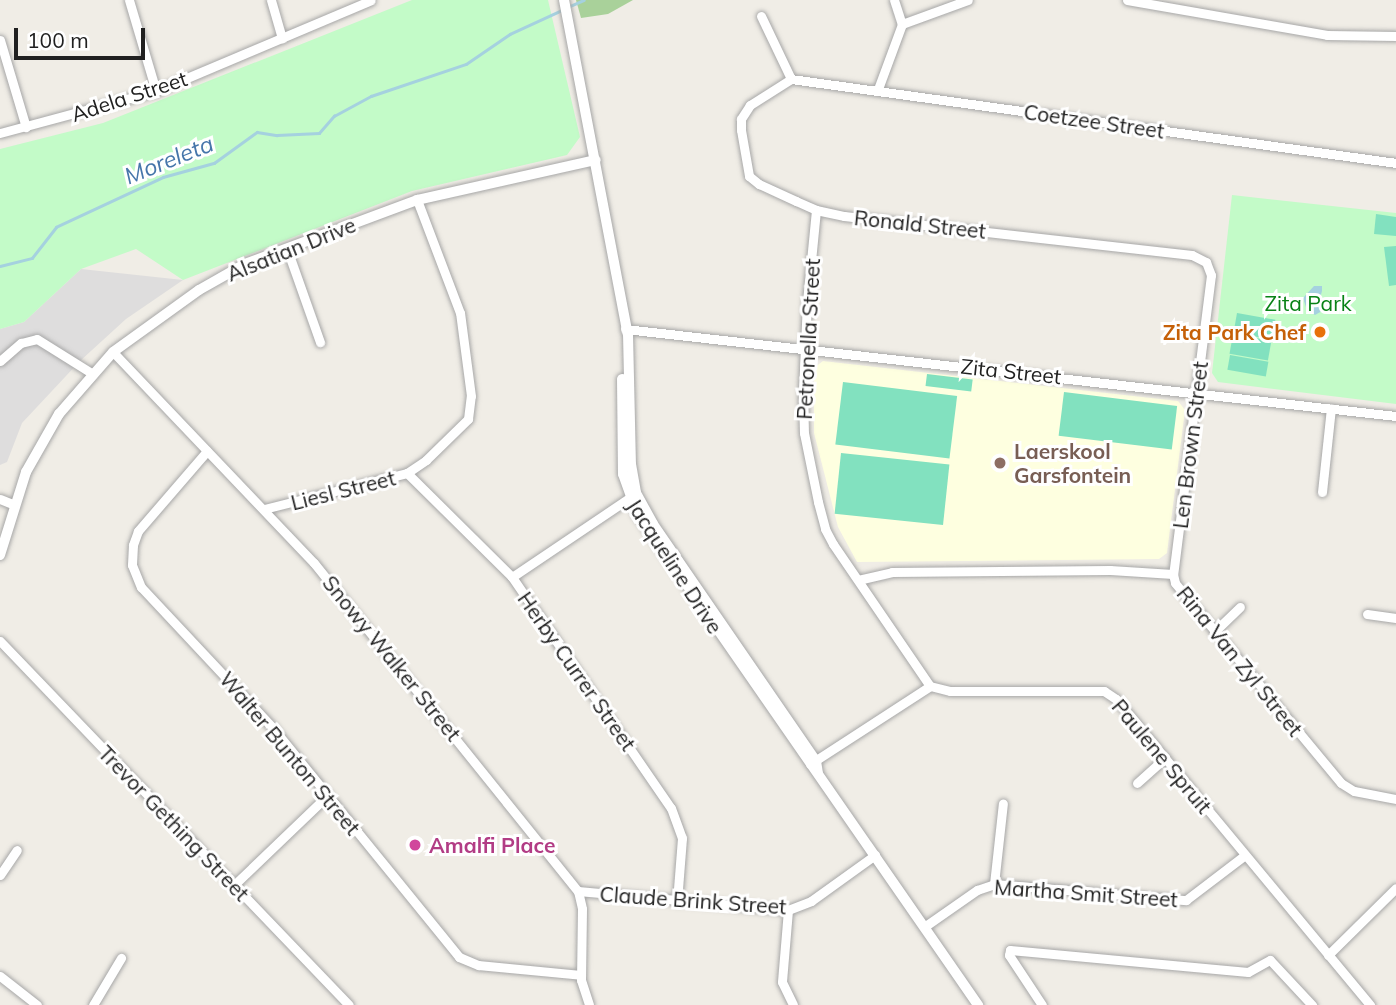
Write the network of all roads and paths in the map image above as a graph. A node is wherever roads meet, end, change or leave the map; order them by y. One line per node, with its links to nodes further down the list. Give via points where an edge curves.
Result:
1 (129, 0): 15 (street)
2 (271, 0): 11 (street)
3 (371, 0): 11 (street, Adela Street)
4 (564, 0): 18 (street, Jacqueline Drive)
5 (894, 0): 9 (street)
6 (968, 0): 9 (street)
7 (1127, 0): 10 (street, via 1328,35)
8 (761, 16): 13 (street)
9 (902, 24): 14 (street)
10 (1396, 36)
11 (282, 38): 15 (street, Adela Street)
12 (0, 40): 16 (street)
13 (791, 79): 14 (street, Coetzee Street); 21 (street, Ronald Street, via 745,112 742,152 753,180)
14 (878, 89): 19 (street, Coetzee Street)
15 (156, 91): 16 (street, Adela Street)
16 (26, 127): 17 (street, Adela Street)
17 (0, 133)
18 (596, 160): 20 (street, Alsatian Drive); 24 (street, Jacqueline Drive)
19 (1396, 163)
20 (417, 200): 22 (street, Alsatian Drive); 34 (street, Liesl Street, via 460,313 471,408 461,428)
21 (817, 210): 23 (street, Ronald Street, via 1192,255 1206,262); 26 (street, Petronella Street)
22 (287, 249): 25 (street); 27 (street, Alsatian Drive, via 218,278)
23 (1211, 275): 30 (street, Len Brown Street)
24 (625, 329): 26 (street, Zita Street); 36 (street, Jacqueline Drive, via 623,474)
25 (320, 342)
26 (805, 348): 30 (street, Zita Street); 43 (street, Petronella Street, via 804,433 818,502 825,529)
27 (113, 352): 29 (street, Alsatian Drive); 33 (street, Snowy Walker Street)
28 (0, 361): 29 (street, via 21,342 37,339)
29 (93, 374): 38 (street, Alsatian Drive, via 47,431)
30 (1197, 391): 31 (street, Zita Street); 41 (street, Len Brown Street)
31 (1331, 408): 32 (street, Zita Street); 35 (street)
32 (1396, 416)
33 (207, 451): 39 (street, Snowy Walker Street); 53 (street, Walter Bunton Street, via 141,525 131,553 134,573 141,587 255,707)
34 (407, 473): 39 (street, Liesl Street); 42 (street, Herby Currer Street)
35 (1322, 492)
36 (633, 495): 42 (street); 51 (street, Jacqueline Drive)
37 (0, 499): 38 (street)
38 (15, 505): 40 (street, Alsatian Drive)
39 (264, 509): 63 (street, Snowy Walker Street, via 360,617)
40 (0, 555)
41 (1173, 574): 43 (street, Rina Van Zyl Street, via 926,572 883,573); 47 (street, Rina Van Zyl Street)
42 (512, 577): 64 (street, Herby Currer Street, via 676,816 682,838)
43 (858, 580): 49 (street, Petronella Street)
44 (1240, 607): 47 (street)
45 (1367, 614): 46 (street)
46 (1396, 618)
47 (1214, 632): 54 (street, Rina Van Zyl Street, via 1341,783 1354,791)
48 (0, 641): 61 (street, Trevor Gething Street)
49 (930, 686): 50 (street, Paulene Spruit, via 953,691 1104,691); 51 (street)
50 (1165, 758): 52 (street); 58 (street, Paulene Spruit)
51 (812, 763): 57 (street, Jacqueline Drive)
52 (1137, 783)
53 (328, 794): 61 (street); 69 (street, Walter Bunton Street, via 459,957 478,965)
54 (1396, 799)
55 (1003, 803): 60 (street)
56 (17, 850): 59 (street)
57 (875, 855): 65 (street, Claude Brink Street, via 811,901); 66 (street, Jacqueline Drive)
58 (1245, 855): 60 (street, Martha Smit Street, via 1186,900); 67 (street, Paulene Spruit)
59 (0, 875)
60 (994, 884): 66 (street, Martha Smit Street, via 977,890)
61 (234, 885): 73 (street, Trevor Gething Street)
62 (1396, 888): 67 (street)
63 (579, 891): 64 (street, Claude Brink Street); 69 (street)
64 (677, 901): 65 (street, Claude Brink Street)
65 (788, 910): 75 (street, via 782,977)
66 (924, 927): 76 (street, Jacqueline Drive)
67 (1328, 955): 79 (street, Paulene Spruit)
68 (121, 958): 72 (street)
69 (581, 975): 74 (street)
70 (0, 976): 71 (street)
71 (37, 1005)
72 (93, 1005)
73 (348, 1005)
74 (589, 1005)
75 (793, 1005)
76 (978, 1005)
77 (1042, 1005): 78 (street, via 1010,950 1248,972 1266,959)
78 (1312, 1005)
79 (1370, 1005)

